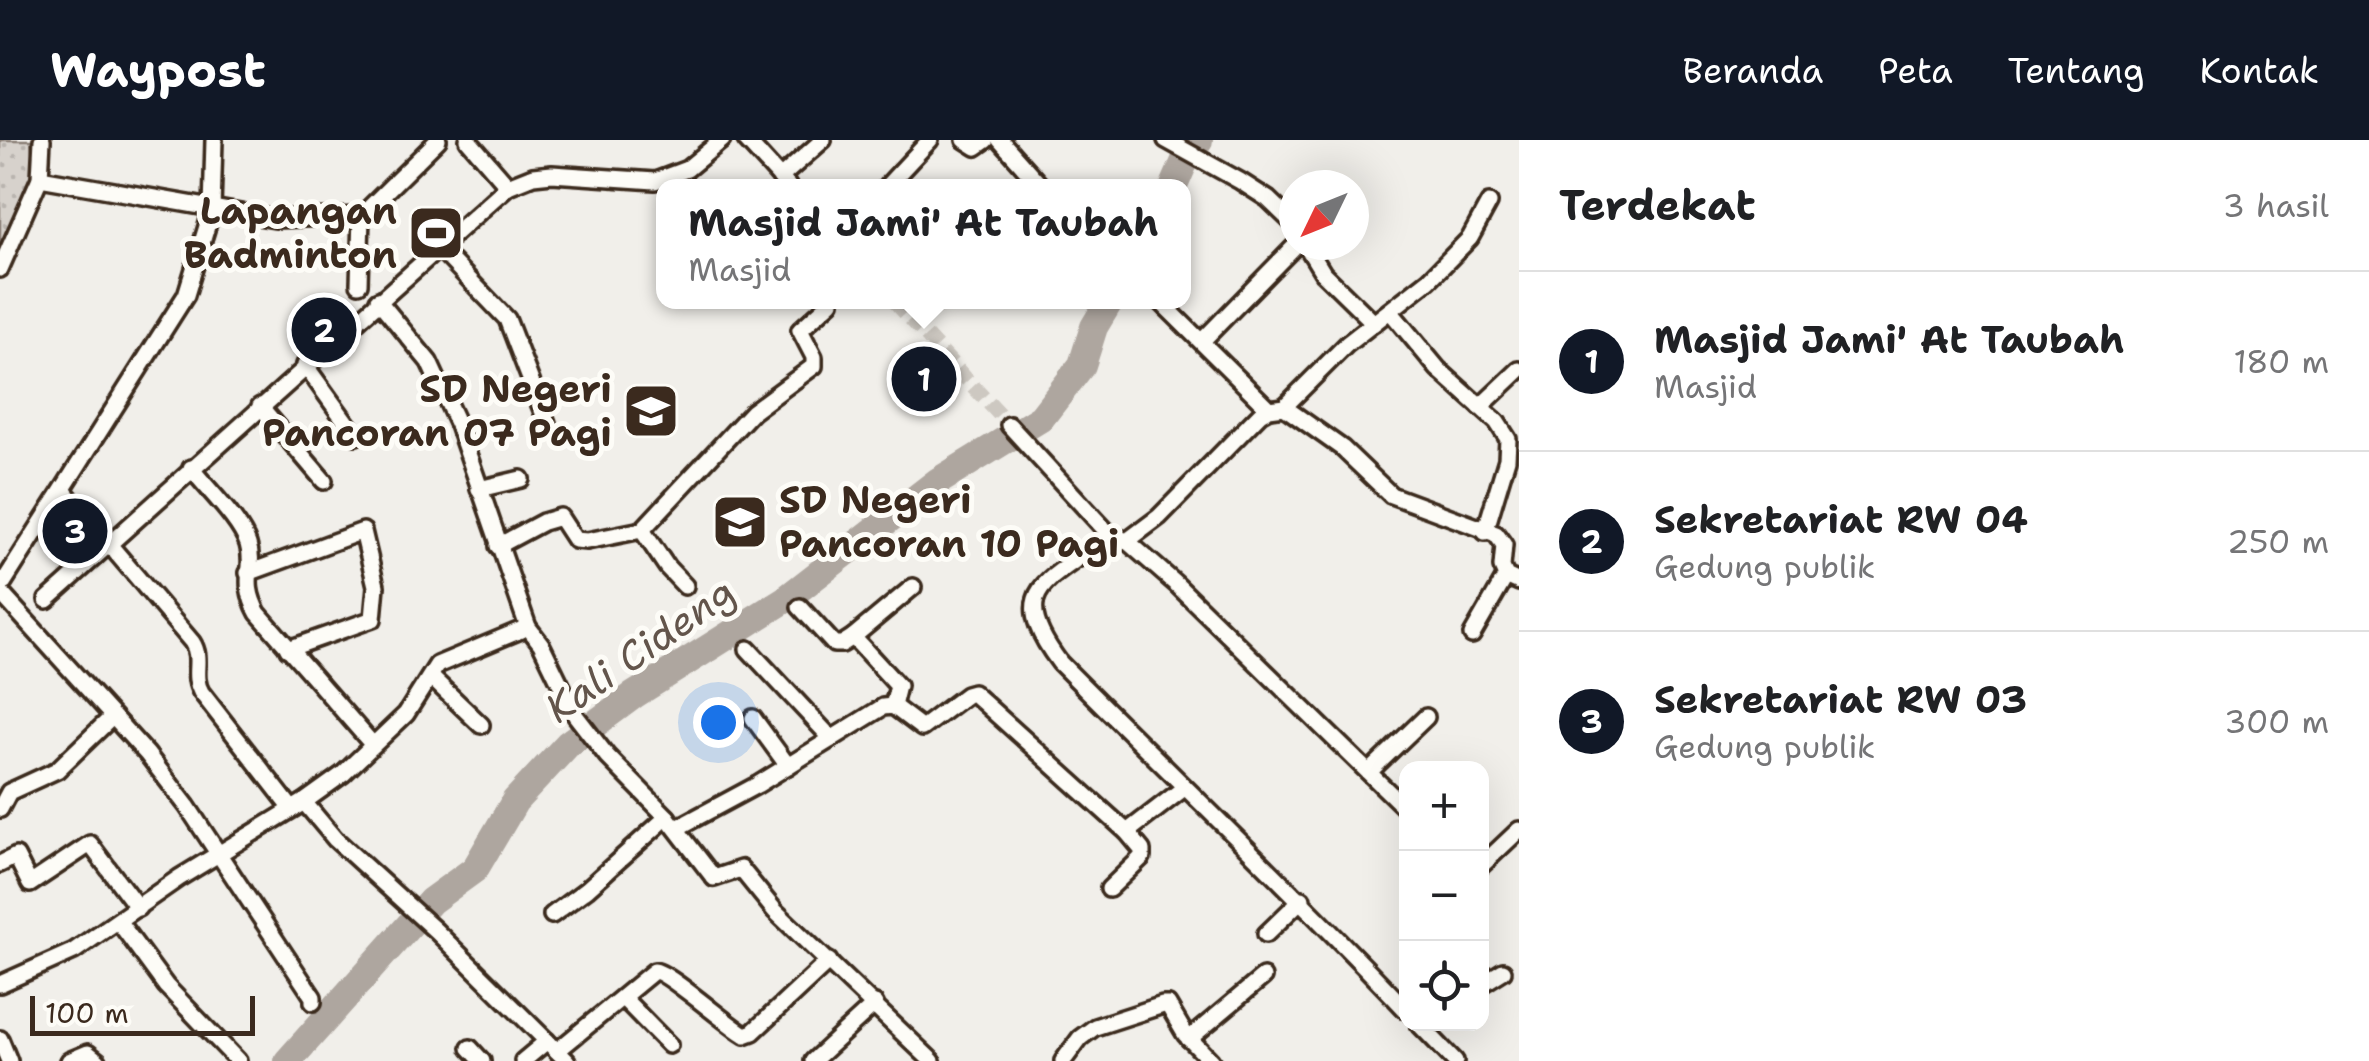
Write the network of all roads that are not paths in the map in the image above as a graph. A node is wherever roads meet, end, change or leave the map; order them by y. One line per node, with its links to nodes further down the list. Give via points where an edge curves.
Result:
1 (42, 140): 13 (street)
2 (214, 140): 22 (street)
3 (438, 140): 24 (street)
4 (468, 140): 20 (street)
5 (722, 140): 14 (street, via 688,168)
6 (746, 140): 15 (street)
7 (823, 140): 16 (street)
8 (930, 140): 17 (street)
9 (965, 140): 10 (street, via 976,147)
10 (986, 140)
11 (1000, 140): 18 (street)
12 (1170, 143): 23 (street)
13 (40, 178): 22 (street); 28 (street)
14 (661, 179)
15 (781, 179)
16 (787, 179)
17 (894, 179)
18 (1035, 179)
19 (656, 181): 20 (street, via 552,174)
20 (508, 186): 25 (street)
21 (1488, 202): 33 (street, via 1458,253)
22 (212, 210): 24 (street, via 274,219); 48 (street, via 186,295)
23 (1279, 210)
24 (361, 216): 29 (street)
25 (439, 248): 30 (street); 41 (street, via 506,318)
26 (1281, 260): 35 (street)
27 (1315, 260): 34 (street)
28 (0, 269)
29 (360, 284)
30 (378, 300): 36 (street); 47 (street, via 429,362)
31 (822, 309): 49 (street, via 800,330 814,366 752,412)
32 (1169, 309): 35 (street)
33 (1390, 311): 34 (street); 39 (street)
34 (1374, 323): 40 (street)
35 (1202, 340): 40 (street)
36 (306, 364): 38 (street); 43 (street)
37 (1519, 370): 39 (street)
38 (260, 406): 44 (street); 46 (street)
39 (1480, 407): 50 (street, via 1508,439)
40 (1276, 408): 50 (street, via 1342,448 1391,495); 53 (street)
41 (546, 423)
42 (1009, 426): 51 (street)
43 (356, 436)
44 (191, 468): 52 (street); 55 (street, via 243,534)
45 (521, 478): 47 (street)
46 (324, 481)
47 (479, 489): 54 (street)
48 (63, 490): 52 (street); 59 (street)
49 (642, 530): 54 (street, via 587,542 575,540 560,517); 57 (street)
50 (1485, 532): 56 (street, via 1504,544 1502,567)
51 (1110, 534): 53 (street); 77 (street, via 1042,586 1032,604 1034,622 1060,663)
52 (110, 541): 60 (street); 79 (street, via 192,642 200,692)
53 (1128, 541): 76 (street)
54 (498, 546): 62 (street)
55 (248, 572): 65 (street, via 250,597); 65 (street, via 363,532 376,586 373,619)
56 (1512, 579): 63 (street)
57 (685, 586)
58 (913, 587): 64 (street)
59 (0, 590): 69 (street)
60 (47, 600)
61 (800, 607): 64 (street, via 834,644)
62 (528, 627): 67 (street, via 444,660); 81 (street, via 576,716)
63 (1472, 635)
64 (854, 637): 68 (street, via 895,680)
65 (288, 649): 74 (street)
66 (748, 649): 73 (street)
67 (430, 677): 72 (street); 74 (street, via 406,714)
68 (892, 706): 73 (street); 83 (street, via 922,728 966,694 979,696)
69 (112, 716): 80 (street, via 57,770 9,792); 84 (street)
70 (1426, 717): 76 (street)
71 (753, 718): 75 (street)
72 (481, 725)
73 (832, 738): 75 (street)
74 (373, 745): 79 (street)
75 (788, 766): 81 (street)
76 (1369, 772): 78 (street)
77 (1184, 788): 83 (street); 88 (street)
78 (1399, 802)
79 (298, 806): 84 (street); 107 (street)
80 (0, 810)
81 (672, 823): 90 (street); 93 (street, via 714,878 742,868 775,911)
82 (1519, 830): 85 (street)
83 (1127, 832): 87 (street, via 1143,854)
84 (221, 855): 89 (street); 99 (street)
85 (1489, 858)
86 (0, 864): 89 (street, via 16,856 30,884 90,844)
87 (1108, 889)
88 (1302, 899): 92 (street); 100 (street)
89 (138, 908): 91 (street)
90 (552, 915)
91 (120, 922): 97 (street, via 64,957); 112 (street, via 166,986)
92 (1266, 934)
93 (829, 961): 98 (street, via 749,1034 658,970); 101 (street)
94 (1504, 972): 96 (street)
95 (1263, 977): 104 (street)
96 (1489, 980)
97 (0, 984)
98 (623, 998): 105 (street); 107 (street)
99 (313, 1002)
100 (1399, 1003)
101 (875, 1004): 108 (street); 115 (street)
102 (1431, 1031): 118 (street)
103 (0, 1039): 109 (street)
104 (1190, 1039): 116 (street, via 1163,1005 1095,1027); 117 (street)
105 (668, 1045)
106 (470, 1048): 113 (street)
107 (557, 1051): 114 (street)
108 (815, 1060)
109 (9, 1061)
110 (69, 1061): 111 (street, via 88,1054)
111 (98, 1061)
112 (238, 1061)
113 (482, 1061)
114 (524, 1061)
115 (932, 1061)
116 (1063, 1061)
117 (1211, 1061)
118 (1454, 1061)

